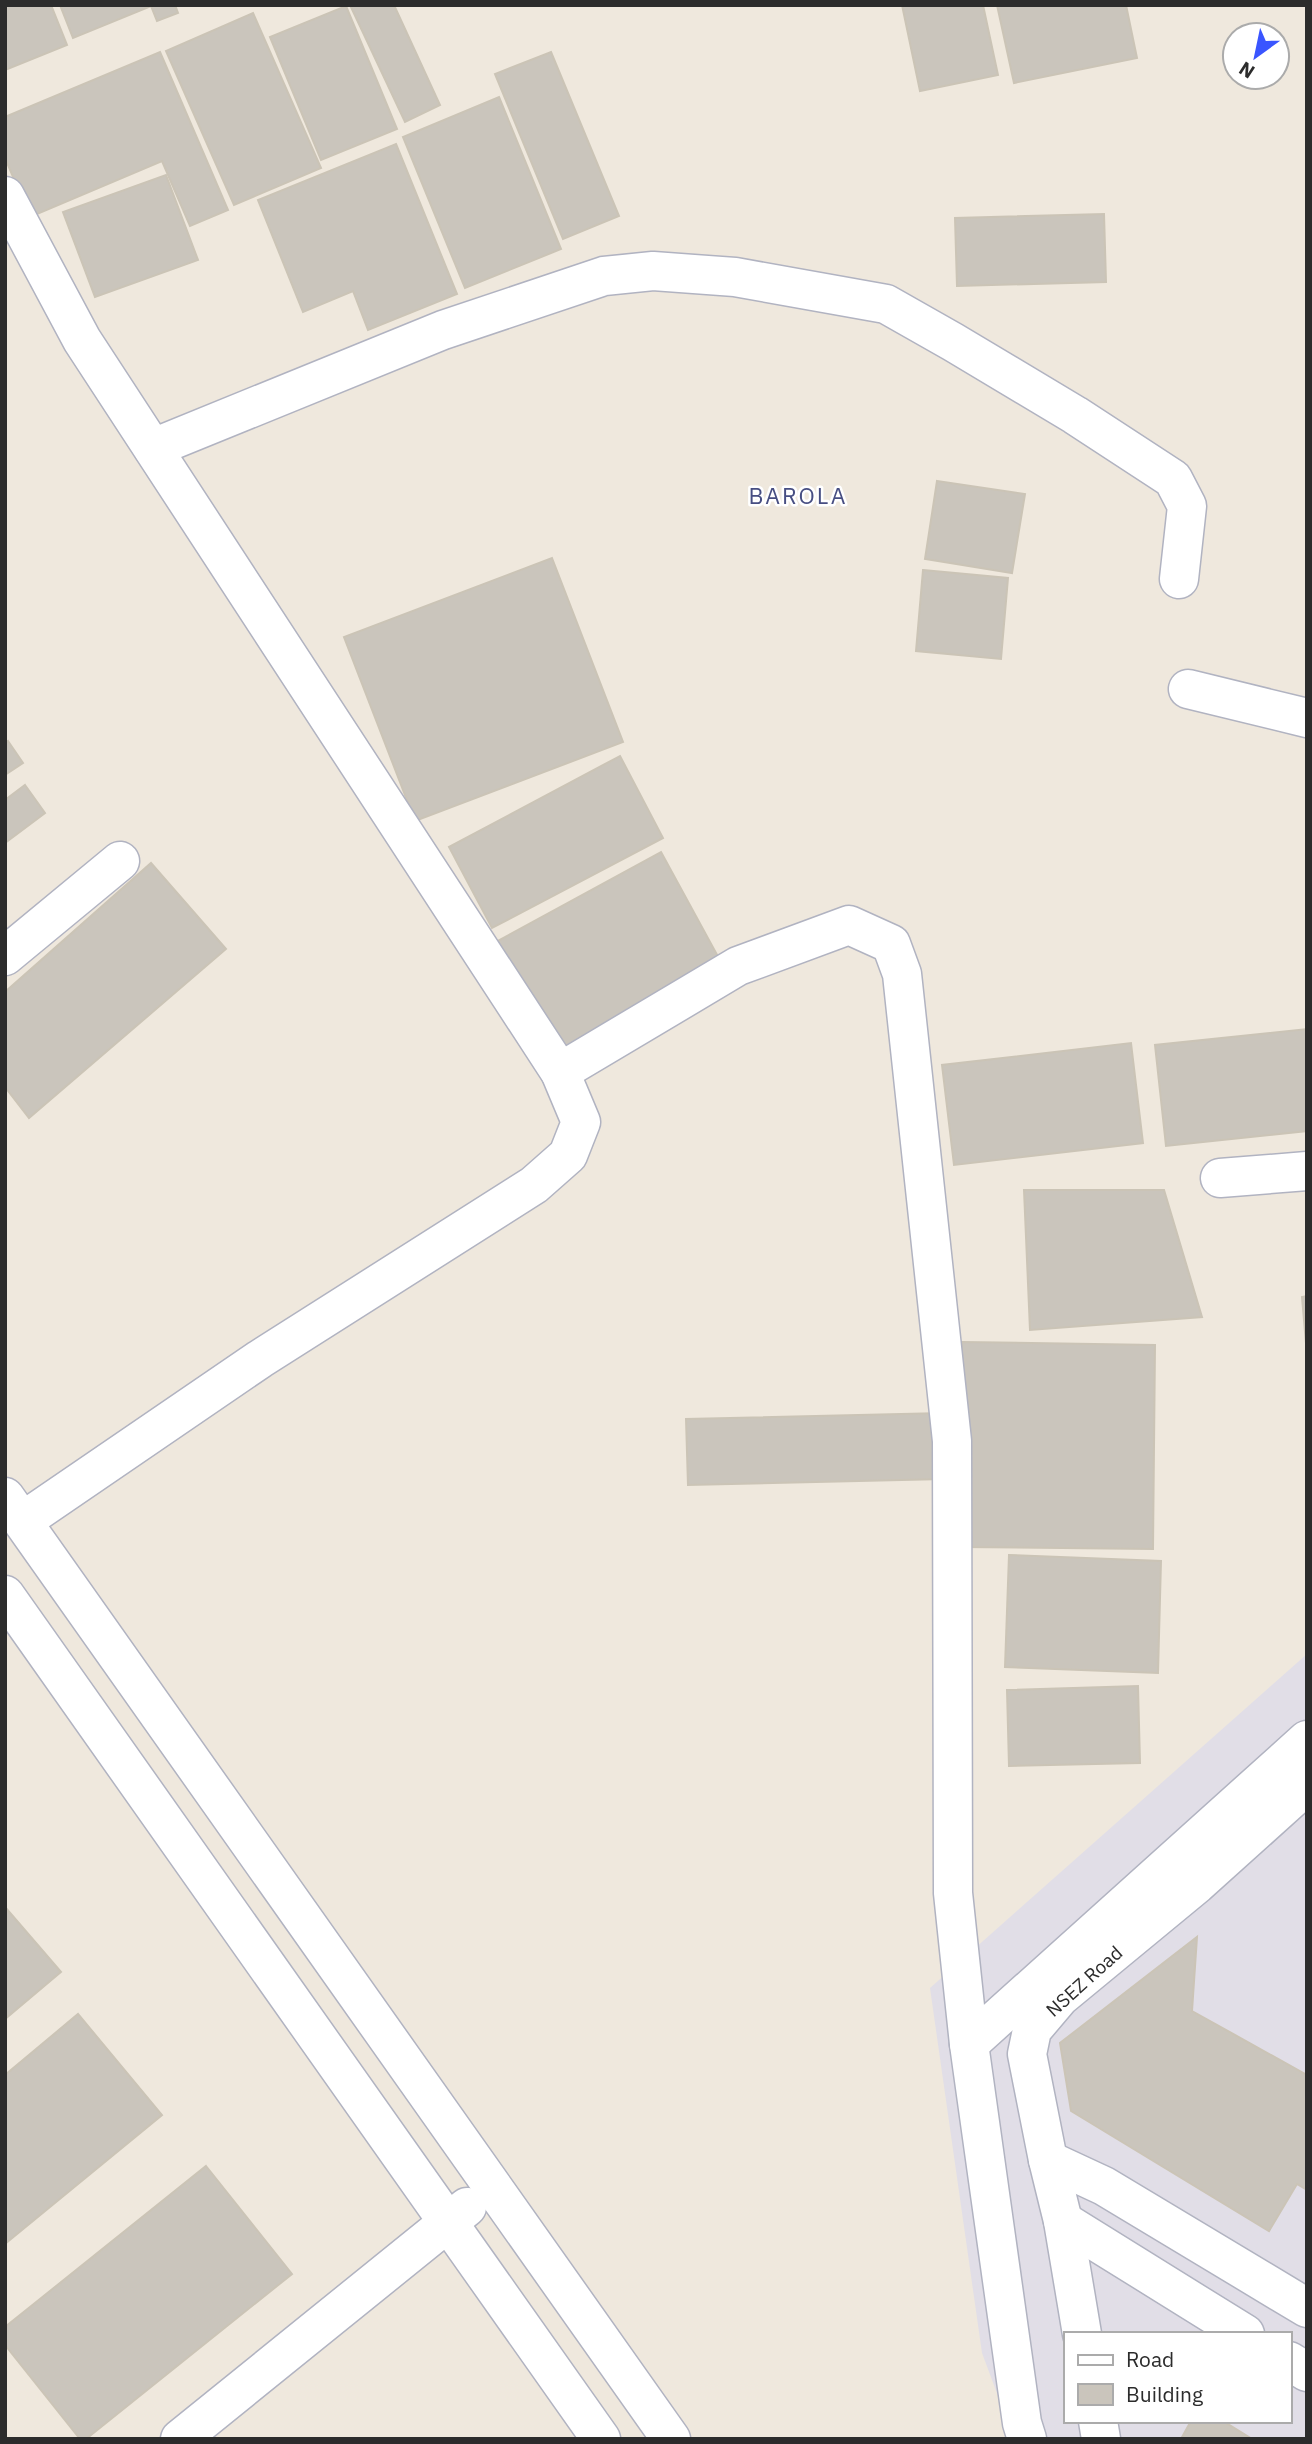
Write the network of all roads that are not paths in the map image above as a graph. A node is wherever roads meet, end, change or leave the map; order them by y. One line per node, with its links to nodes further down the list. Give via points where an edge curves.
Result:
1 (5, 196): 2 (street, via 82,340)
2 (153, 448): 3 (street, via 443,330 604,276 653,271 735,277 886,304 1075,415 1173,479 1187,506); 8 (street)
3 (1179, 579)
4 (1188, 689): 5 (street)
5 (1307, 718)
6 (120, 861): 7 (street)
7 (5, 956)
8 (560, 1072): 11 (street, via 581,1122 568,1155 534,1185); 15 (street, via 738,966 849,925 891,944 902,974 952,1441 953,1893)
9 (1307, 1171): 10 (street)
10 (1220, 1178)
11 (14, 1509): 17 (street)
12 (5, 1595): 19 (street)
13 (1307, 1740): 15 (street)
14 (1307, 1784): 16 (street, NSEZ Road, via 1197,1884 1060,1997 1032,2030 1027,2054)
15 (970, 2044): 29 (street)
16 (1048, 2160): 18 (street, NSEZ Road); 20 (street, via 1104,2186)
17 (492, 2186): 19 (street); 28 (street)
18 (1062, 2221): 22 (street); 23 (street, NSEZ Road)
19 (448, 2222): 26 (street); 27 (street)
20 (1246, 2272): 21 (street); 22 (street)
21 (1307, 2308)
22 (1232, 2326)
23 (1082, 2332)
24 (1291, 2362): 25 (street)
25 (1307, 2372)
26 (180, 2439)
27 (601, 2439)
28 (671, 2439)
29 (1027, 2439)

